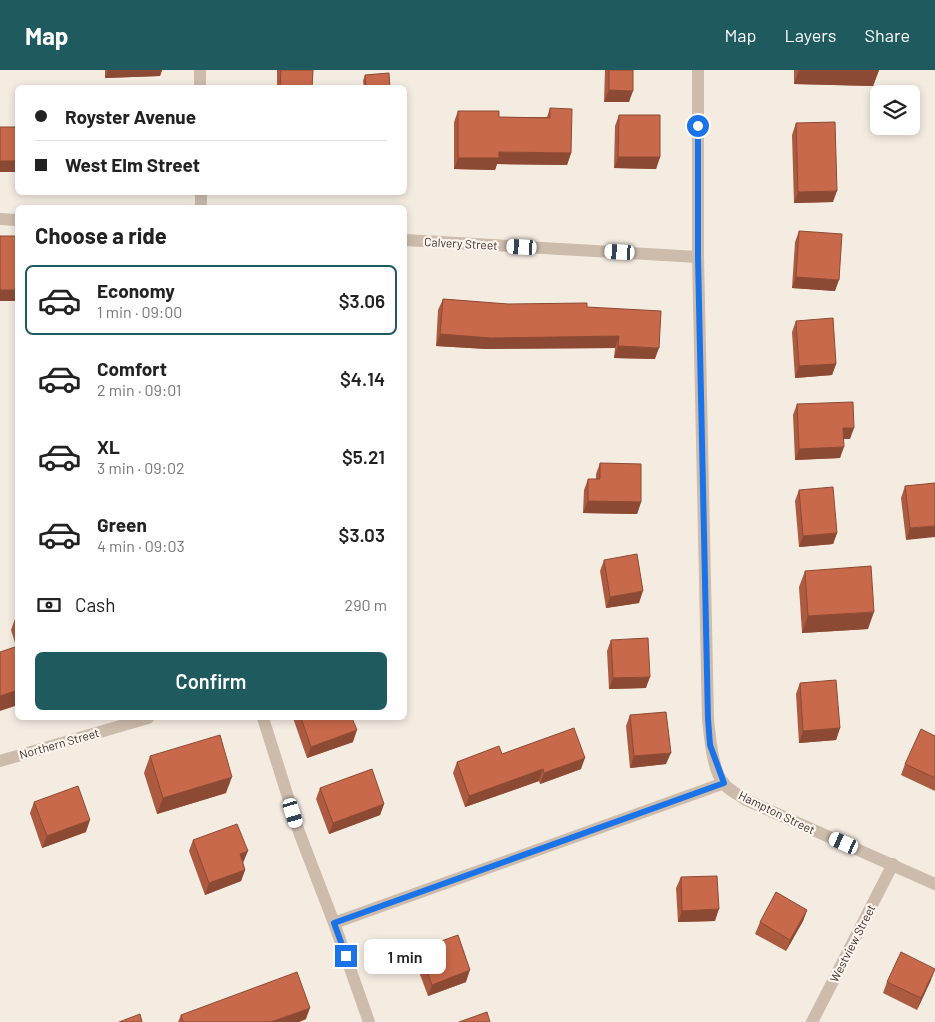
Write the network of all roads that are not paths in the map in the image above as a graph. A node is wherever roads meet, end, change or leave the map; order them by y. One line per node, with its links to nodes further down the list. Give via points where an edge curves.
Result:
1 (200, 70): 3 (street)
2 (698, 70): 7 (street)
3 (200, 85)
4 (0, 219): 5 (street)
5 (15, 220)
6 (407, 240): 7 (street, Calvery Street)
7 (698, 257): 11 (street, via 708,719 710,745)
8 (141, 720): 10 (street, Northern Street)
9 (264, 720): 14 (street, via 299,832)
10 (0, 760)
11 (724, 783): 12 (street, Hampton Street, via 746,800); 14 (street)
12 (893, 864): 13 (street, Hampton Street); 16 (street, Westview Street)
13 (935, 884)
14 (334, 923): 15 (street)
15 (369, 1022)
16 (812, 1022)

